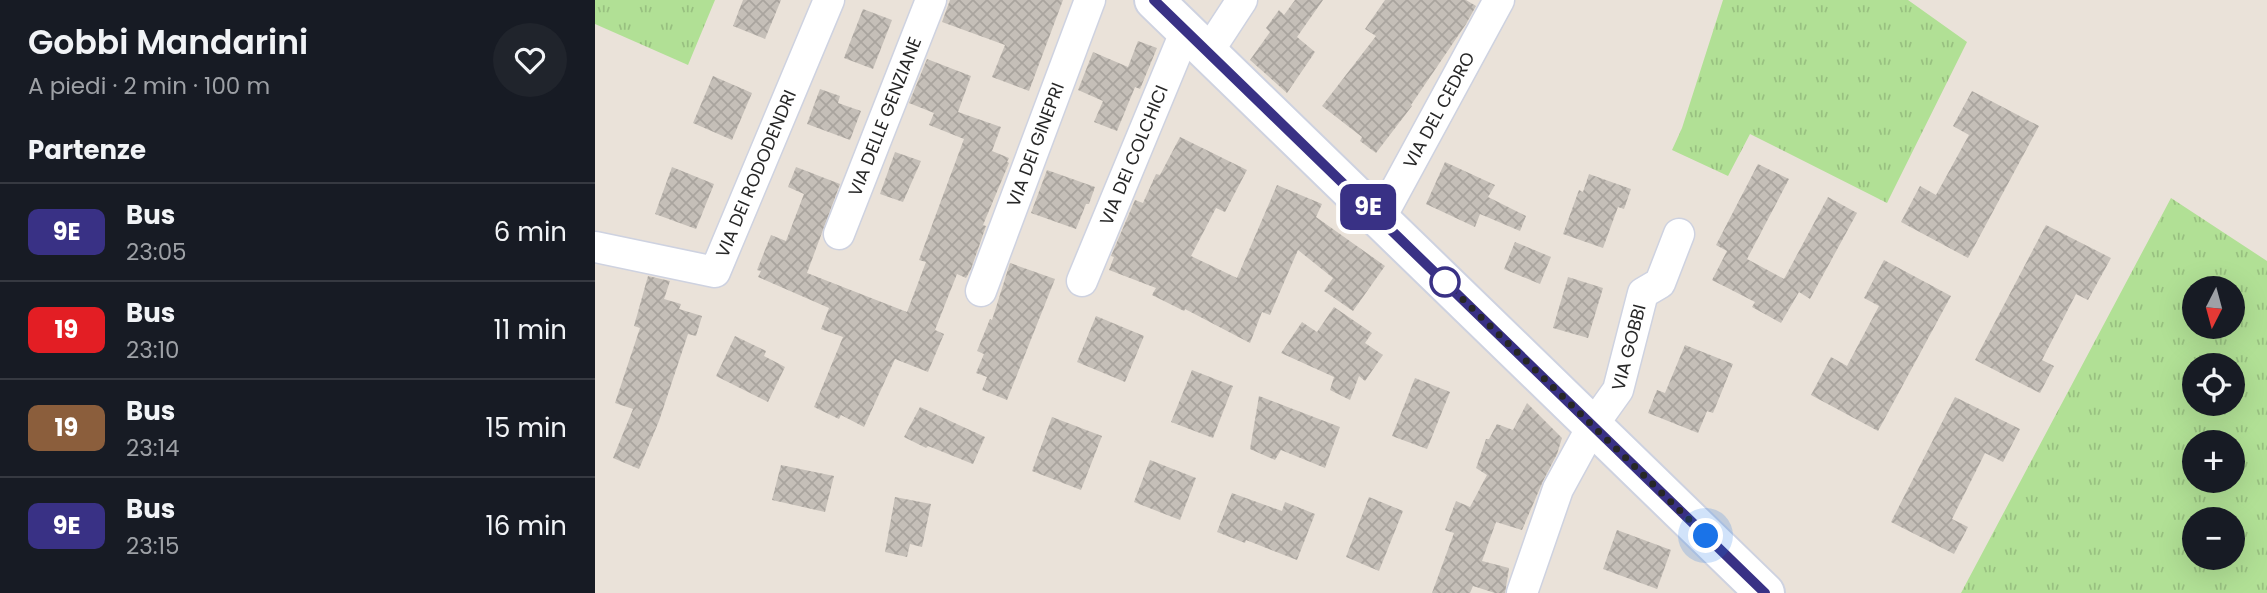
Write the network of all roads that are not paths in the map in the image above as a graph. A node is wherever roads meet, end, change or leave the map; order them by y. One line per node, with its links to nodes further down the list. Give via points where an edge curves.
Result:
1 (829, 0): 11 (street, VIA DEI RODODENDRI, via 715,272)
2 (931, 0): 9 (street, VIA DELLE GENZIANE)
3 (1090, 0): 13 (street, VIA DEI GINEPRI)
4 (1154, 0): 7 (street)
5 (1242, 0): 7 (street, VIA DEI COLCHICI)
6 (1499, 0): 8 (street, VIA DEL CEDRO)
7 (1197, 41): 8 (street); 12 (street, VIA DEI COLCHICI)
8 (1380, 219): 14 (street)
9 (839, 234)
10 (1679, 234): 14 (street, VIA GOBBI, via 1660,283 1643,293 1618,390)
11 (595, 247)
12 (1082, 281)
13 (981, 291)
14 (1594, 425): 15 (street, VIA GOBBI, via 1557,489); 16 (street)
15 (1522, 593)
16 (1765, 593)

